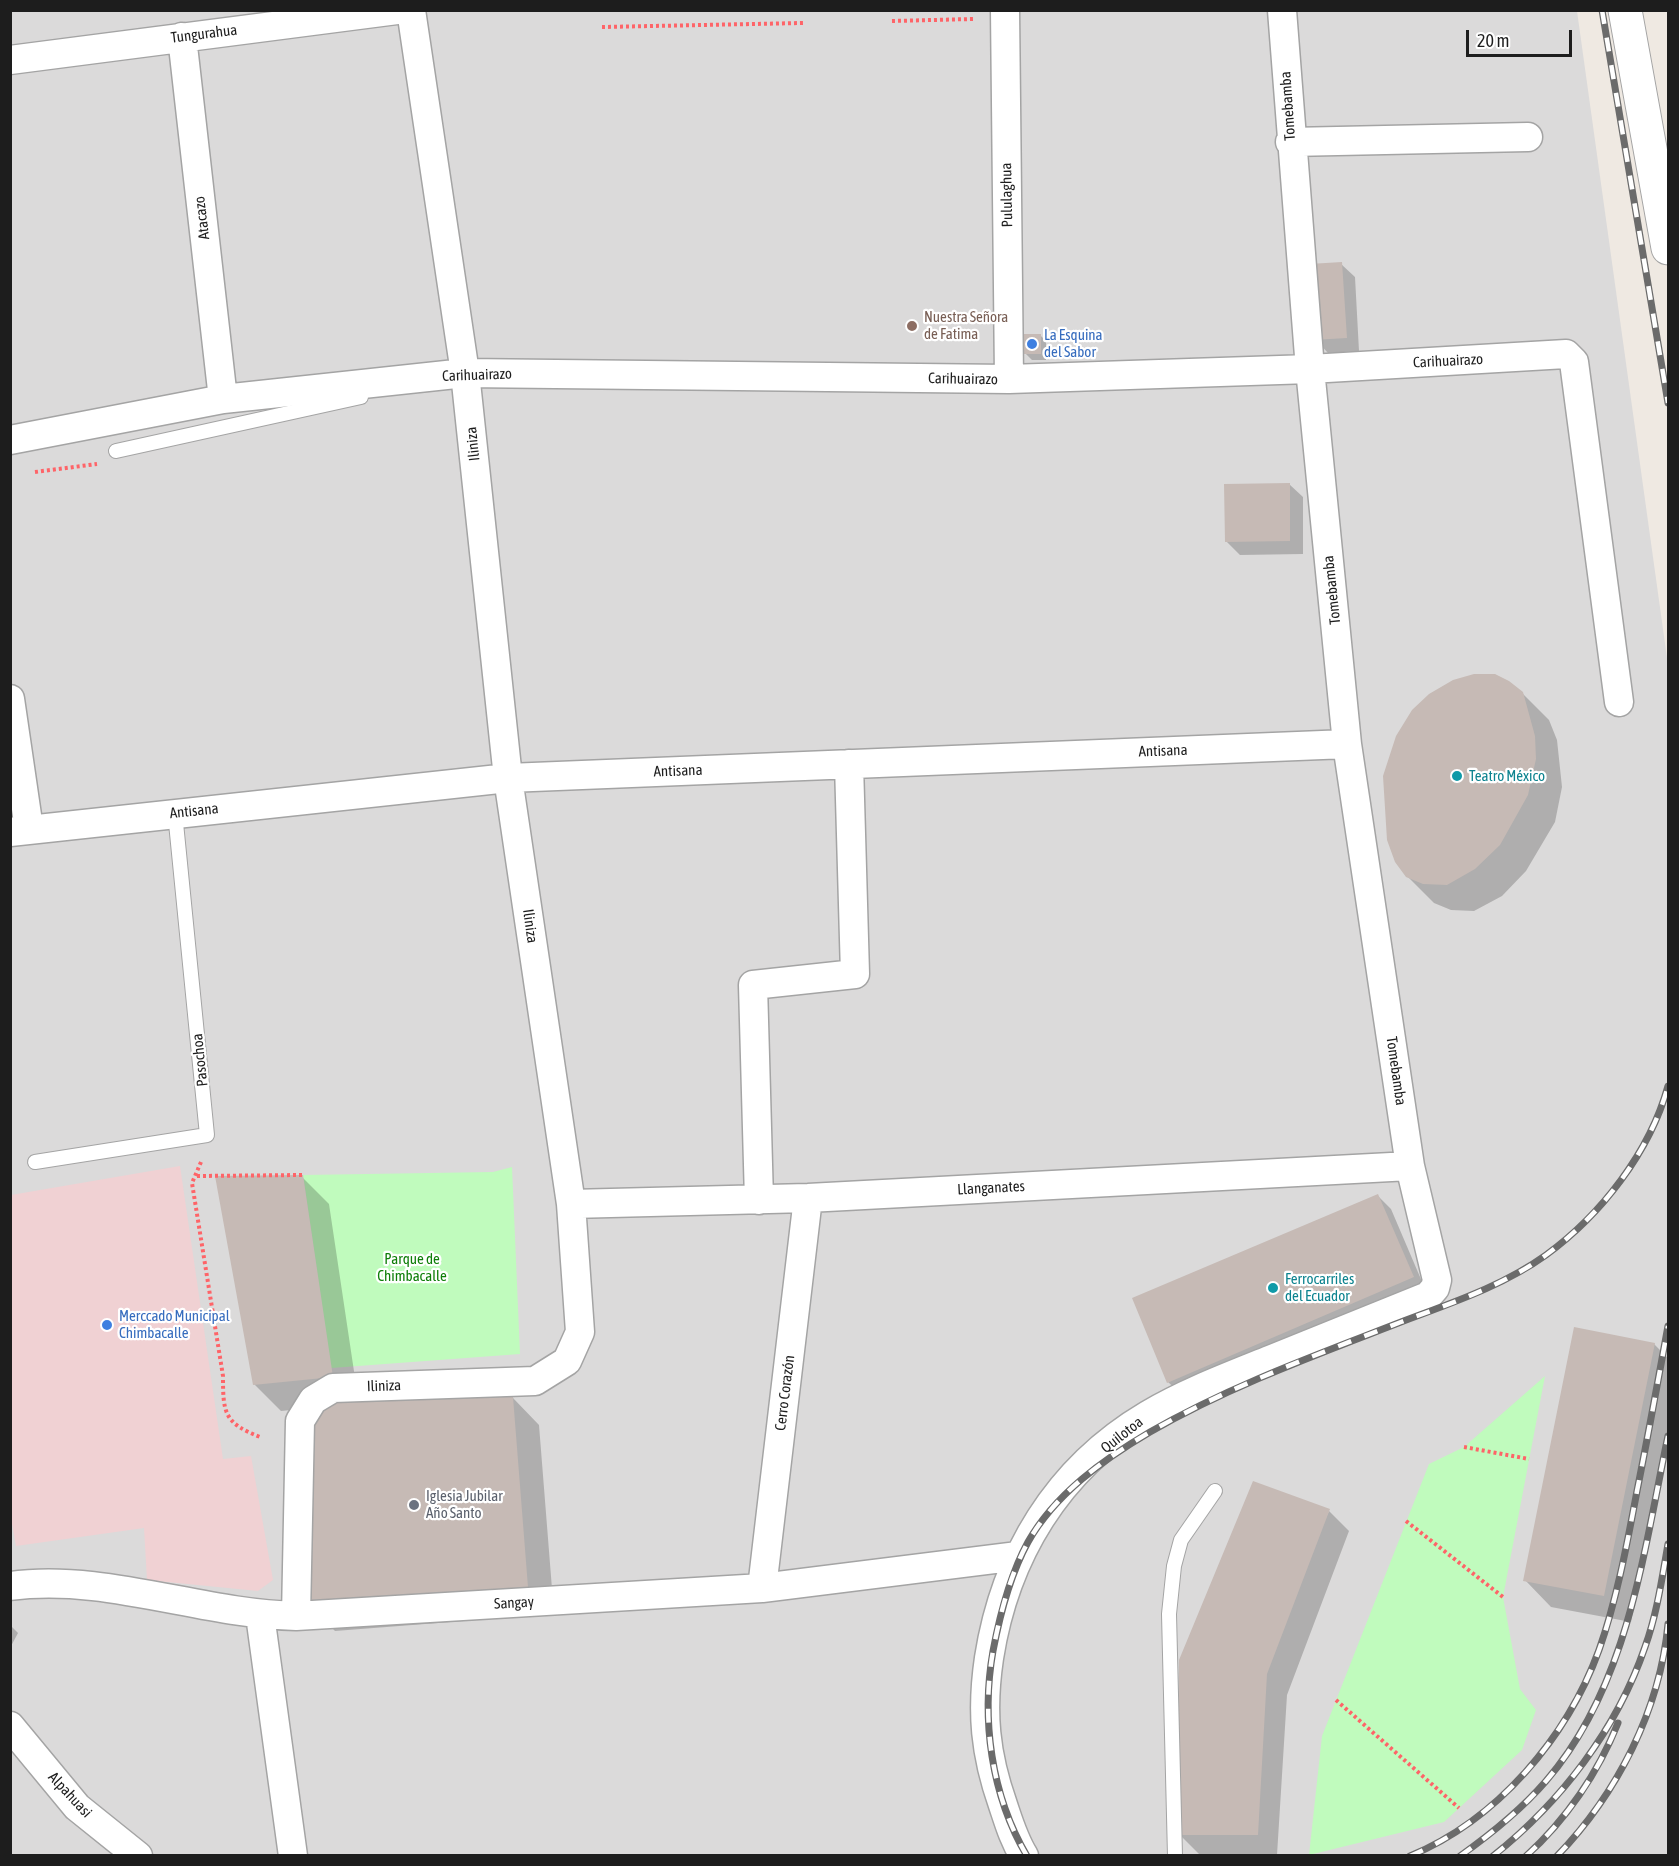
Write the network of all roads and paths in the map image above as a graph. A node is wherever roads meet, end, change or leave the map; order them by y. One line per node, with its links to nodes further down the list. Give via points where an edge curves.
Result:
1 (397, 10): 9 (street, Tungurahua)
2 (411, 10): 15 (street, Iliniza)
3 (1282, 10): 12 (street, Tomebamba)
4 (1625, 10): 13 (street)
5 (993, 15): 6 (path); 16 (street, Pululaghua)
6 (892, 21)
7 (803, 23): 8 (path)
8 (603, 27)
9 (182, 37): 10 (street, Tungurahua); 17 (street, Atacazo)
10 (10, 60)
11 (1528, 137): 12 (street)
12 (1290, 142): 14 (street, Tomebamba)
13 (1668, 248)
14 (1310, 369): 16 (street, Carihuairazo); 23 (street, Carihuairazo, via 1566,354 1570,357 1574,362); 24 (street, Tomebamba)
15 (465, 373): 16 (street, Carihuairazo); 17 (street, Carihuairazo); 19 (lane); 26 (street, Iliniza)
16 (1009, 379)
17 (223, 399): 18 (street, Carihuairazo)
18 (10, 440)
19 (116, 451)
20 (100, 464): 21 (path)
21 (35, 472)
22 (10, 699): 28 (street)
23 (1619, 702)
24 (1347, 744): 25 (street, Antisana); 31 (street, Tomebamba)
25 (849, 764): 26 (street, Antisana); 35 (street, via 855,974 753,985)
26 (508, 778): 27 (street, Antisana); 36 (street, Iliniza)
27 (175, 813): 28 (street, Antisana); 29 (lane, Pasochoa)
28 (20, 831)
29 (207, 1135): 30 (lane); 33 (path)
30 (35, 1162)
31 (1410, 1166): 34 (street, Llanganates); 42 (street, Quilotoa, via 1437,1280 1428,1296 1197,1389 1147,1415 1070,1479 1040,1515)
32 (303, 1175): 33 (path)
33 (197, 1176): 37 (path, via 192,1183 223,1376 223,1403 229,1420)
34 (808, 1198): 35 (street, Llanganates); 44 (street, Cerro Corazón)
35 (759, 1200): 36 (street, Llanganates)
36 (571, 1204): 47 (street, Iliniza, via 580,1332 567,1361 535,1381 333,1388 312,1400 300,1421)
37 (260, 1437)
38 (1464, 1447): 39 (path)
39 (1529, 1459)
40 (1215, 1491): 54 (lane, via 1181,1540 1174,1566 1169,1614)
41 (1406, 1521): 45 (path)
42 (1018, 1556): 44 (street, Sangay); 53 (street, Quilotoa, via 993,1635 984,1712 992,1772)
43 (10, 1586): 46 (street, Sangay, via 35,1583 102,1588)
44 (762, 1587): 47 (street, Sangay)
45 (1503, 1597)
46 (260, 1615): 47 (street, Sangay); 52 (street)
47 (296, 1616)
48 (1336, 1700): 50 (path)
49 (10, 1726): 51 (street, Alpahuasi, via 77,1806)
50 (1459, 1808)
51 (138, 1856)
52 (293, 1856)
53 (1024, 1856)
54 (1175, 1856)

